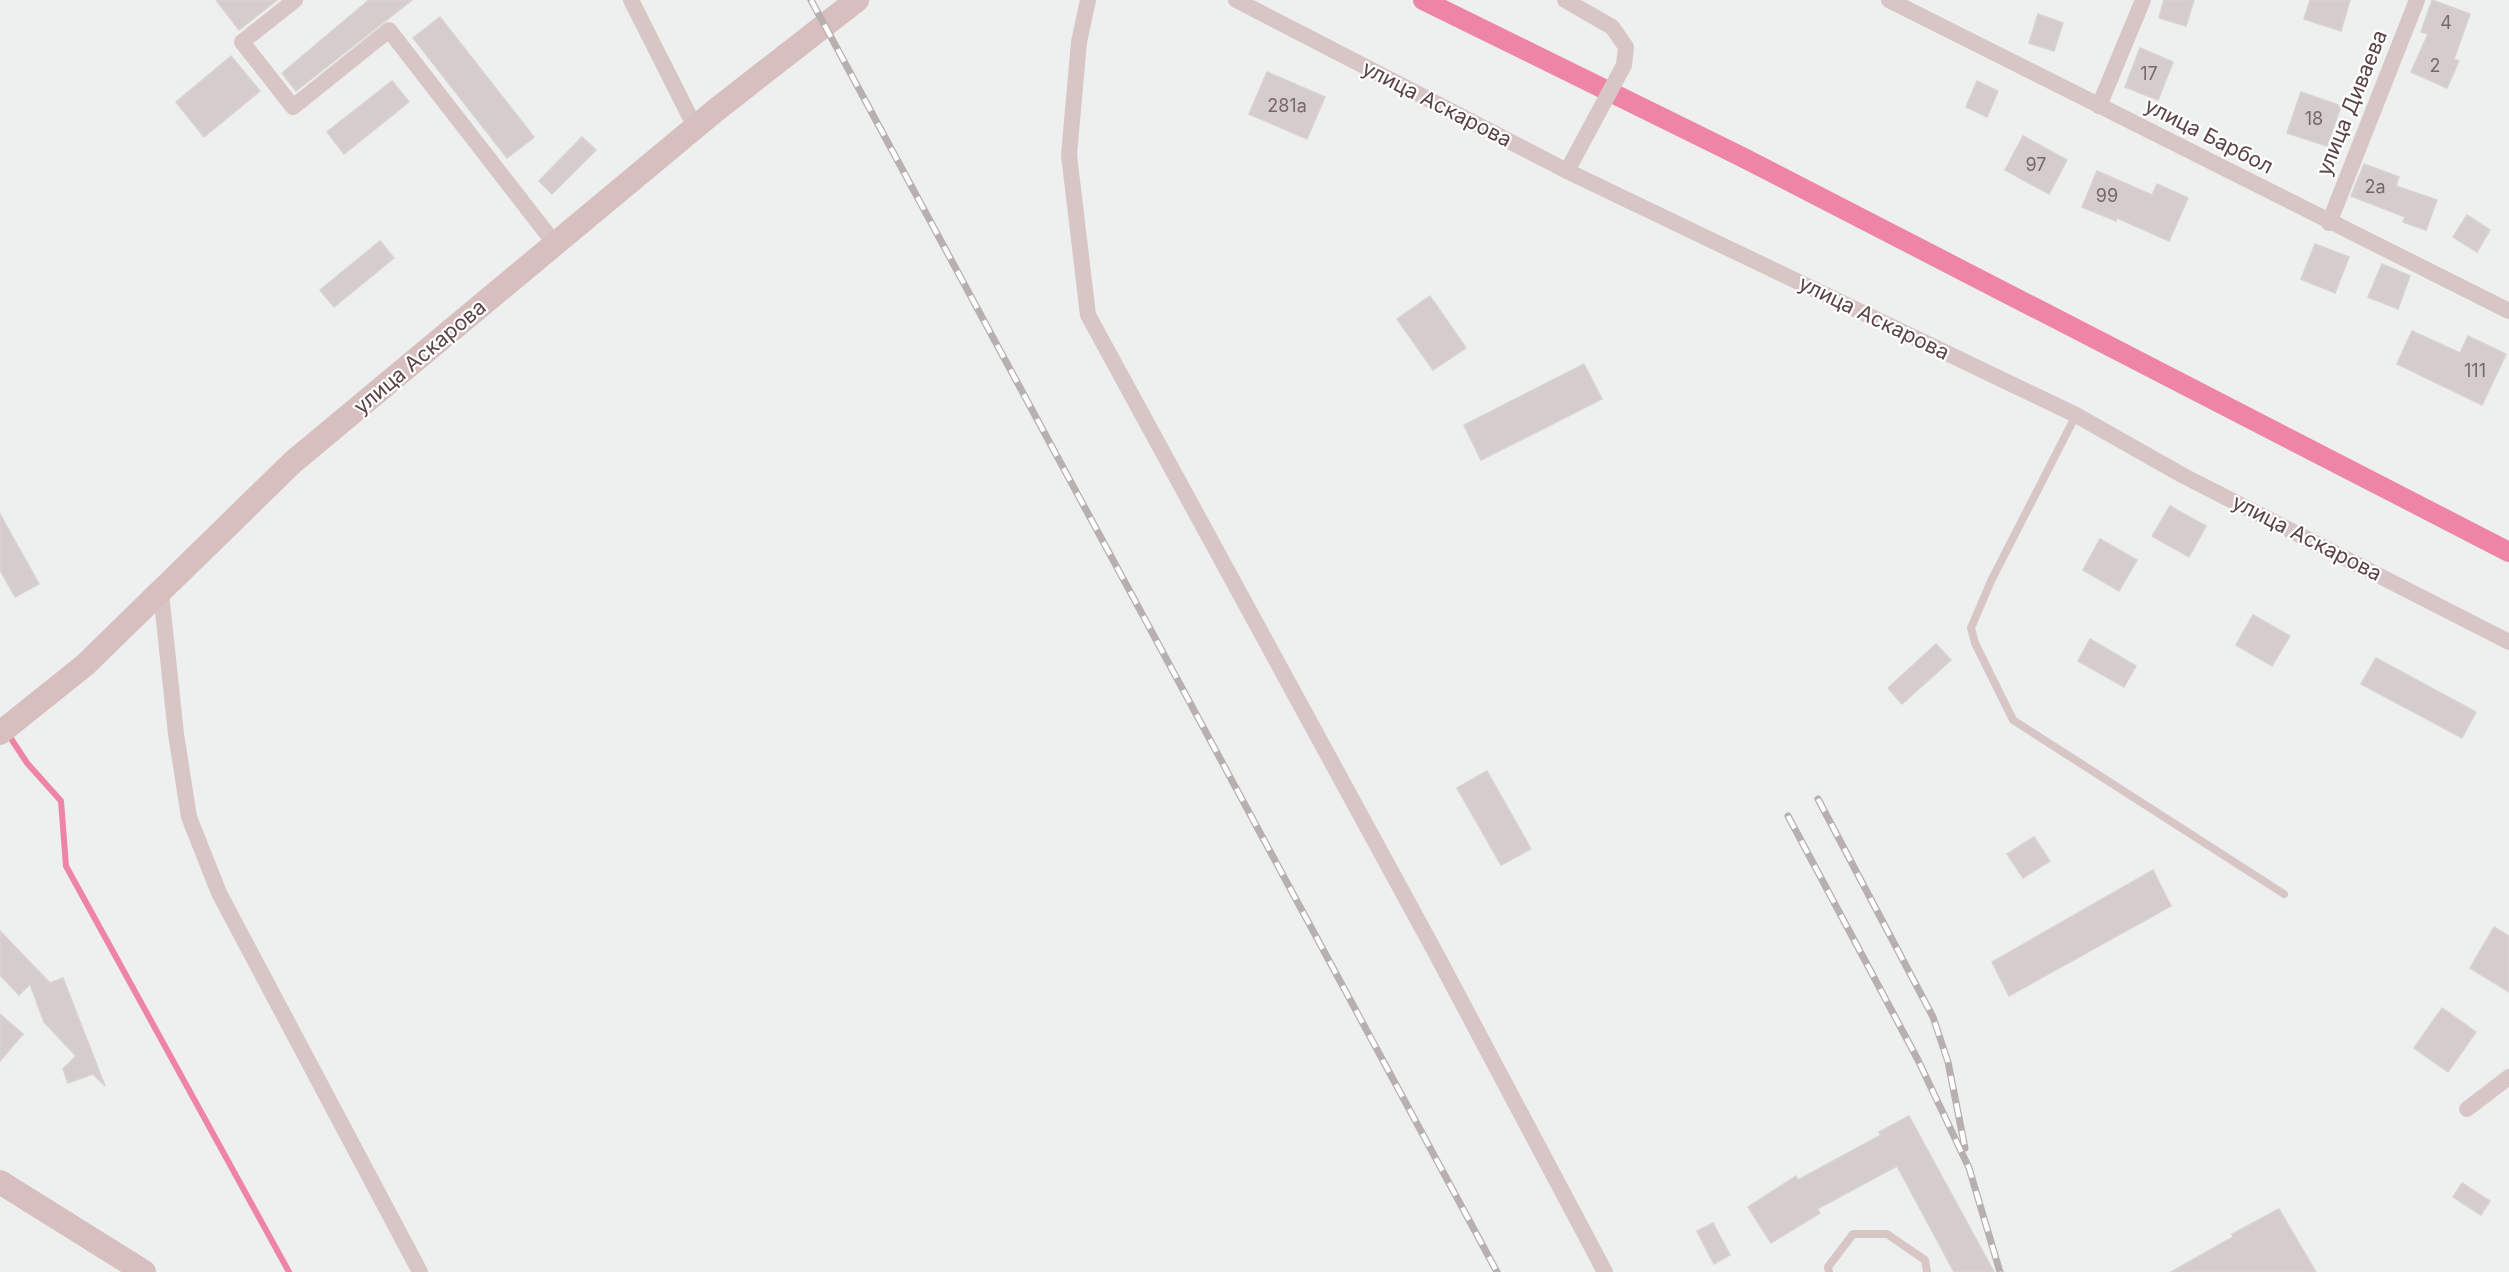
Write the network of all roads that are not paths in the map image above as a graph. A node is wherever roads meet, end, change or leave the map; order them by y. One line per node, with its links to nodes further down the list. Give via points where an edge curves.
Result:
1 (295, 0): 14 (street, via 242,42 293,107 389,30)
2 (631, 0): 11 (street)
3 (857, 0): 11 (main road, улица Аскарова)
4 (1088, 0): 26 (street, via 1079,42 1069,155 1088,315)
5 (1236, 0): 12 (street, улица Аскарова)
6 (1565, 0): 12 (street, via 1612,27 1626,47 1624,65)
7 (1889, 0): 10 (street, улица Барбол)
8 (2143, 0): 10 (street)
9 (2417, 0): 13 (street, улица Диваева)
10 (2099, 106): 13 (street, улица Барбол)
11 (695, 127): 14 (main road, улица Аскарова)
12 (1567, 171): 16 (street, улица Аскарова)
13 (2329, 223): 15 (street, улица Барбол)
14 (555, 244): 17 (main road, улица Аскарова, via 293,462)
15 (2509, 311)
16 (2076, 415): 18 (street, улица Аскарова, via 2182,475); 20 (lane, via 1991,581 1971,628 1975,643 2013,720)
17 (160, 593): 19 (main road, улица Аскарова, via 85,665); 25 (street, via 189,817 219,893)
18 (2509, 642)
19 (0, 734)
20 (2284, 894)
21 (2509, 1077): 22 (street)
22 (2467, 1109)
23 (0, 1182): 24 (main road)
24 (144, 1272)
25 (420, 1272)
26 (1605, 1272)
27 (1829, 1272): 28 (lane, via 1828,1267 1853,1234 1887,1234 1925,1260)
28 (1927, 1272)

